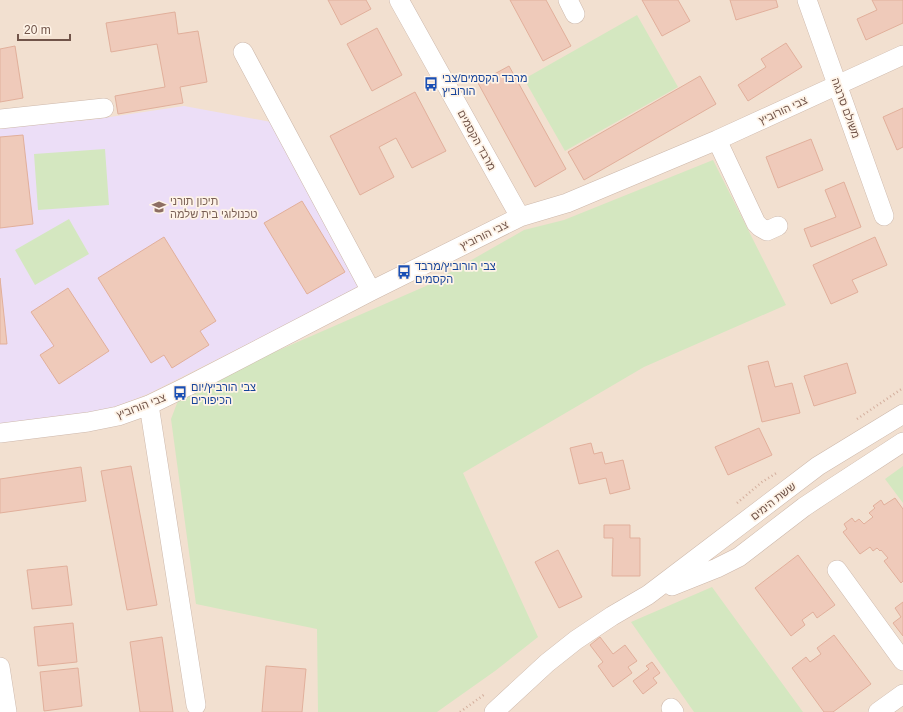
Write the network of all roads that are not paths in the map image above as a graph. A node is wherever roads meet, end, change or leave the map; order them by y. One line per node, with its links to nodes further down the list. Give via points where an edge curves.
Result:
1 (399, 0): 10 (street, מרבד הקסמים)
2 (808, 0): 5 (street, משולם סרנגה)
3 (244, 52): 12 (street)
4 (903, 55): 5 (street, צבי הורוביץ)
5 (838, 85): 8 (street, צבי הורוביץ); 9 (street, משולם סרנגה)
6 (104, 108): 7 (street)
7 (0, 119)
8 (717, 140): 10 (street, צבי הורוביץ, via 567,203); 11 (street, via 756,223 767,230)
9 (884, 216)
10 (520, 217): 12 (street, צבי הורוביץ)
11 (778, 226)
12 (371, 291): 13 (street, צבי הורוביץ)
13 (149, 405): 15 (street, צבי הורוביץ, via 118,416 88,422); 22 (street)
14 (903, 414): 18 (street, ששת הימים, via 818,466)
15 (0, 433)
16 (903, 442): 18 (street, ששת הימים, via 810,503 739,557 706,573)
17 (837, 570): 19 (street)
18 (648, 595): 25 (street, ששת הימים, via 576,640)
19 (903, 661)
20 (0, 667): 24 (street)
21 (903, 694): 23 (street)
22 (196, 705)
23 (886, 710)
24 (7, 712)
25 (494, 712)

